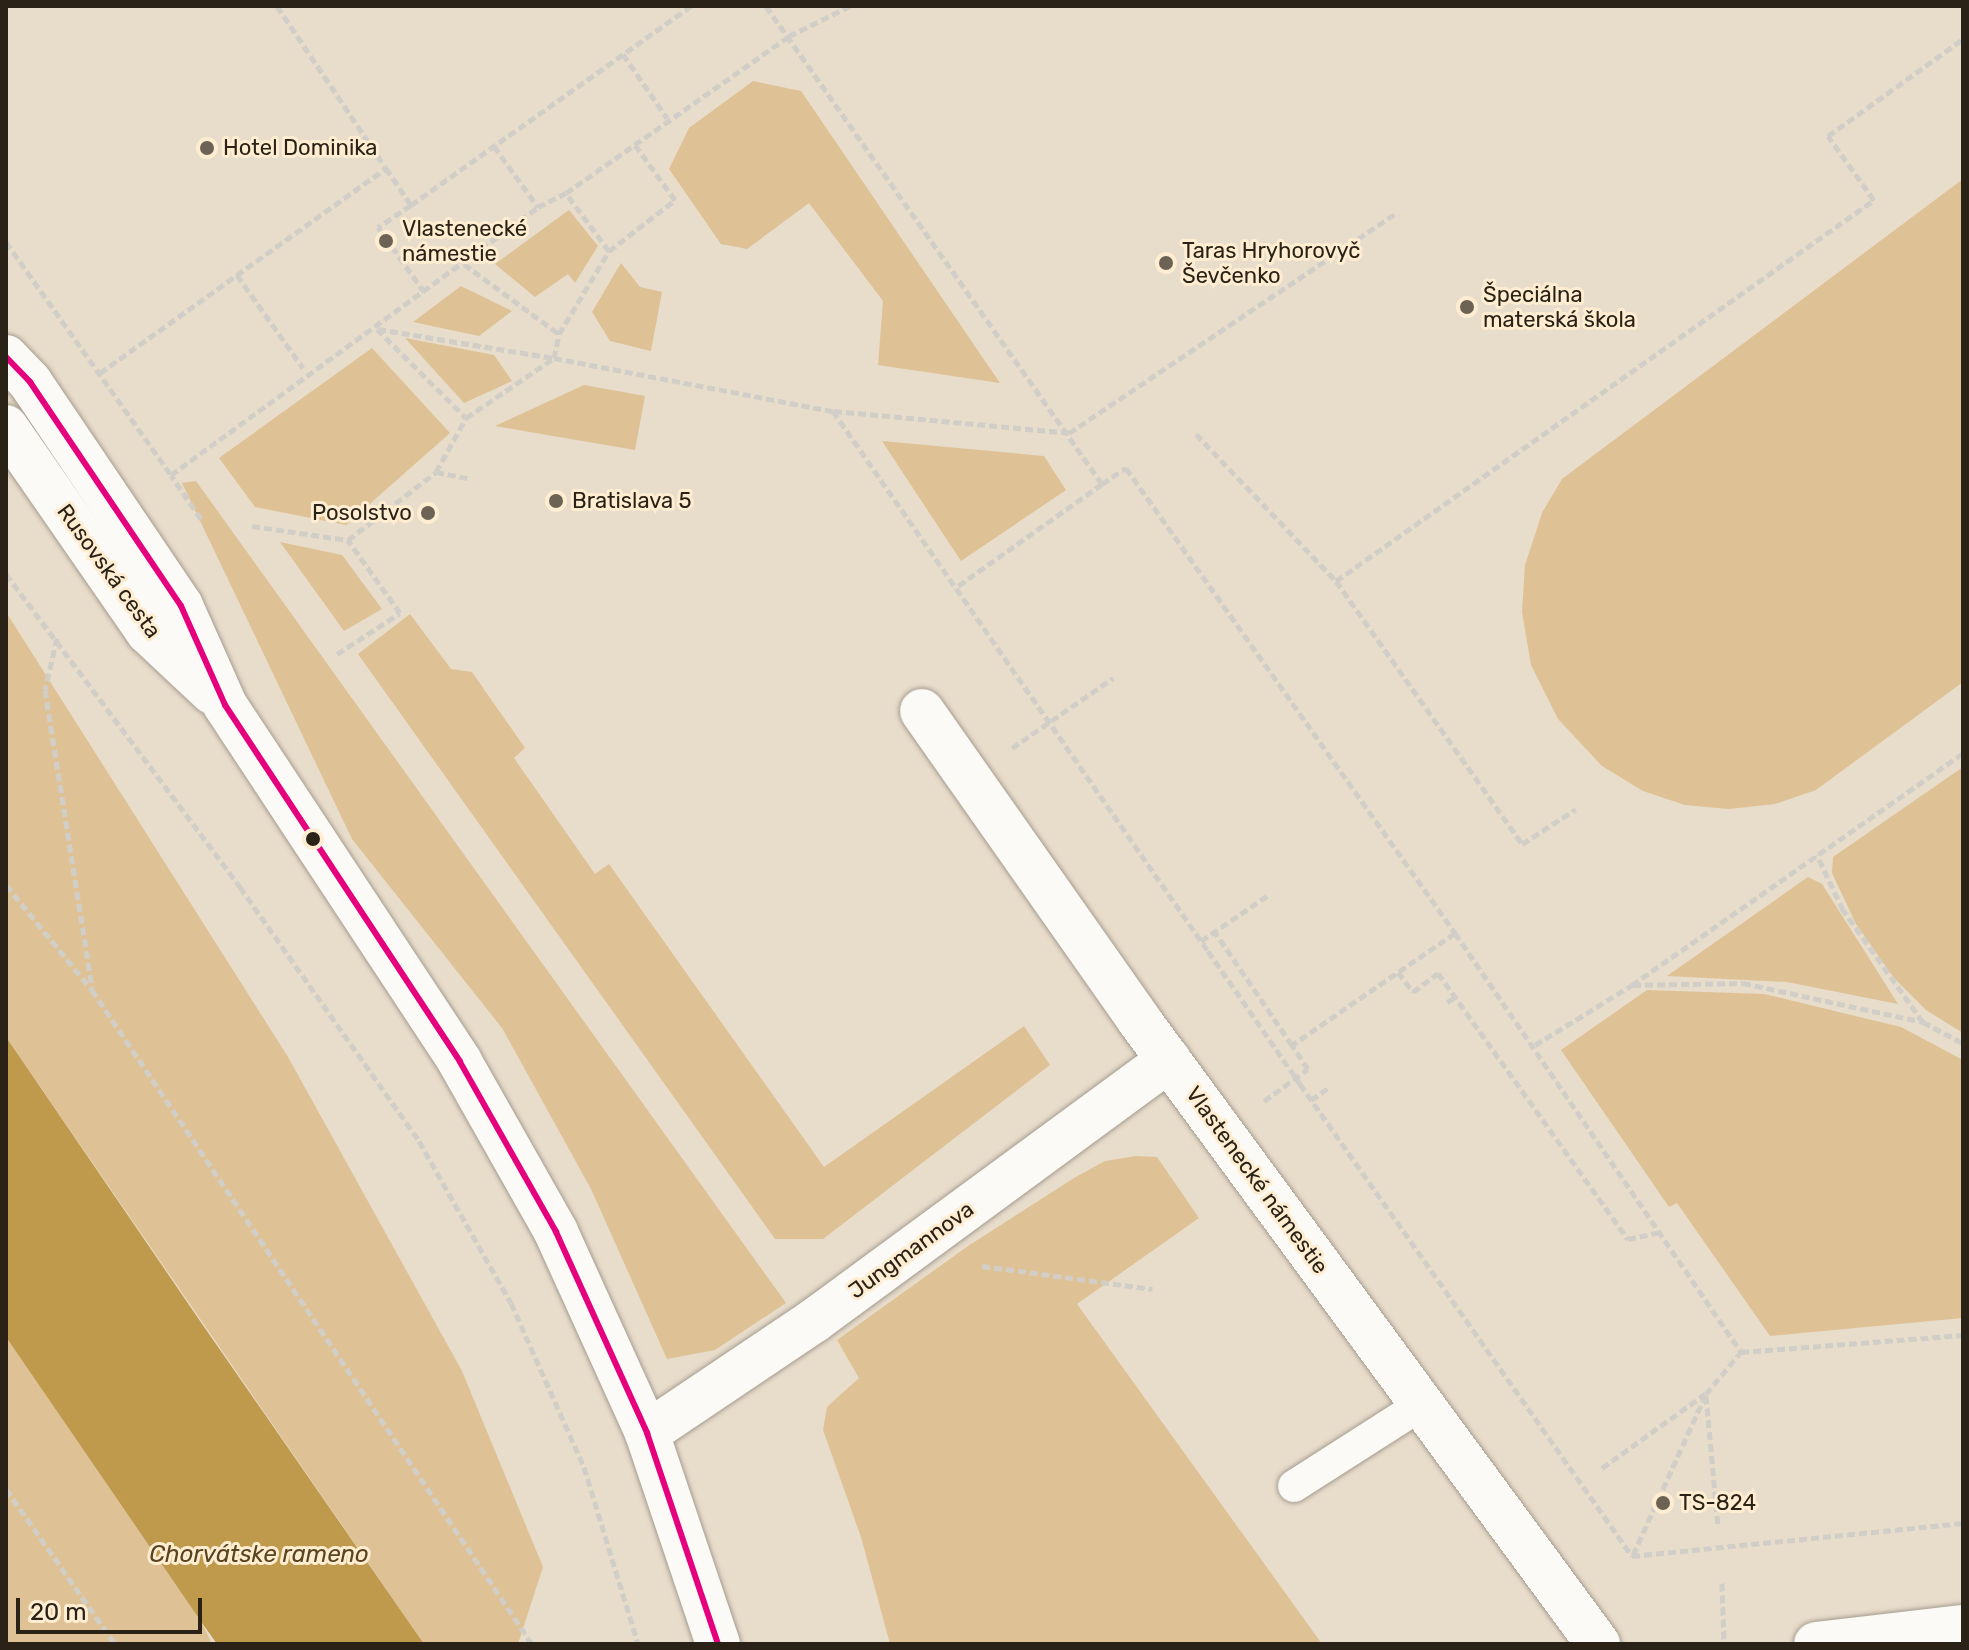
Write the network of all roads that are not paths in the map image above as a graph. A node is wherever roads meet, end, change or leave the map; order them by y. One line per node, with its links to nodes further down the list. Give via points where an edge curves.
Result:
1 (6, 357): 3 (street, Rusovská cesta, via 30,382 181,606)
2 (6, 427): 3 (street, Rusovská cesta, via 148,632)
3 (225, 705): 7 (street, Rusovská cesta, via 460,1062 556,1232)
4 (922, 711): 5 (street, Vlastenecké námestie)
5 (1169, 1060): 6 (street, Vlastenecké námestie); 7 (street, Jungmannova, via 922,1243)
6 (1422, 1404): 8 (lane); 11 (street, Vlastenecké námestie)
7 (647, 1433): 10 (street, Rusovská cesta)
8 (1294, 1486)
9 (1963, 1627): 12 (street)
10 (718, 1644)
11 (1598, 1644)
12 (1816, 1644)

